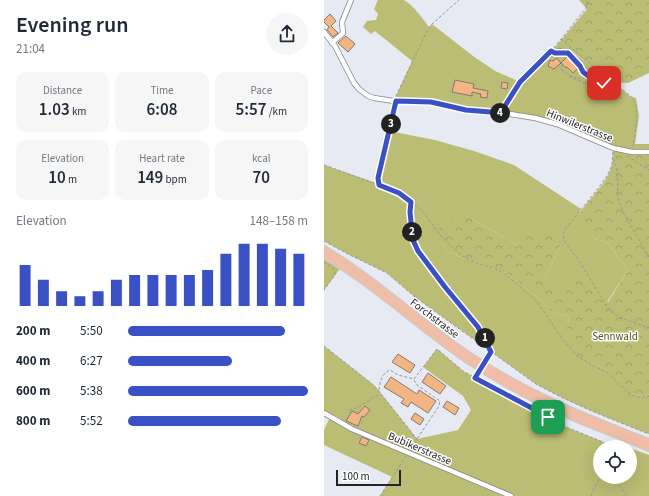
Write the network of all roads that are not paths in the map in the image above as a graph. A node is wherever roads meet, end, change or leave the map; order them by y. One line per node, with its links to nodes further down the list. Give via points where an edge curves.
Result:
1 (351, 0): 3 (street, via 342,22 343,33)
2 (324, 32): 3 (street, Hinwilerstrasse)
3 (332, 43): 5 (street, Hinwilerstrasse, via 350,78 363,93 374,98 431,102 466,110)
4 (569, 54): 5 (street, via 551,51 520,82)
5 (503, 113): 6 (street, Hinwilerstrasse, via 550,122 620,150)
6 (649, 152)
7 (324, 249): 10 (highway, Forchstrasse, via 372,281 449,341 503,377 559,406)
8 (324, 255): 11 (highway, Forchstrasse, via 360,278 445,344 495,378 556,410)
9 (324, 413): 12 (street, Bubikerstrasse, via 352,429)
10 (649, 442)
11 (649, 448)
12 (511, 496)

